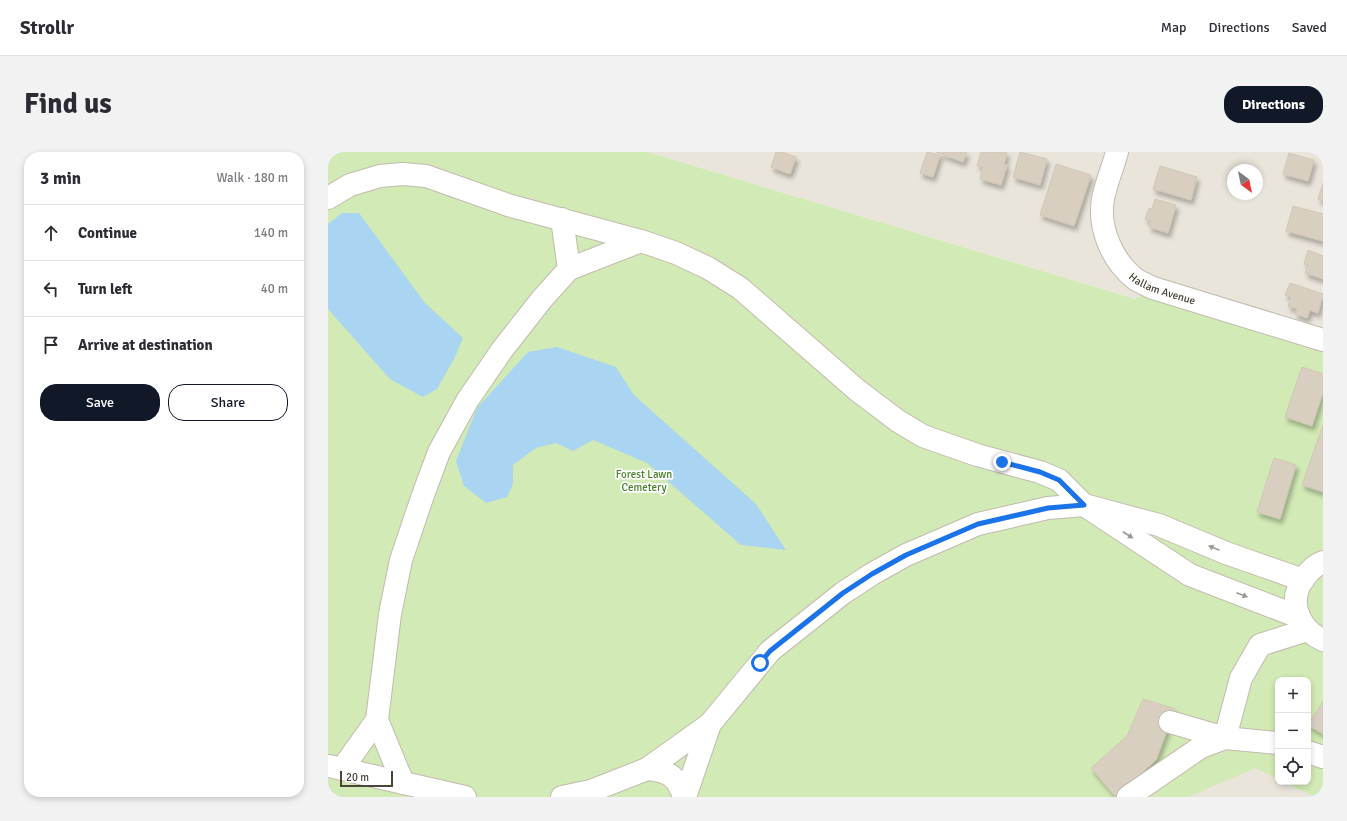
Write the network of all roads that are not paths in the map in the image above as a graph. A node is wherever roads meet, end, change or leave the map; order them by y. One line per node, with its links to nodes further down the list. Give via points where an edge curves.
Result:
1 (1117, 152): 6 (street, Hallam Avenue, via 1103,199 1102,215 1112,251 1135,279 1153,288)
2 (328, 198): 3 (street, via 350,185 380,176 426,176 508,205)
3 (562, 219): 4 (street); 5 (street)
4 (641, 240): 5 (street); 7 (street, via 708,268 740,288 857,390 898,422 923,436 1053,477)
5 (569, 269): 11 (street, via 498,356 466,401 440,452 401,560 390,614)
6 (1323, 340)
7 (1084, 505): 9 (street, one-way to 7, via 1226,553 1159,524); 10 (street, one-way to 10, via 1190,575); 13 (street, via 1048,508 978,524 906,555 872,574 843,593 770,651)
8 (1323, 562): 9 (street, via 1309,571)
9 (1303, 580): 10 (street, via 1298,589 1296,603)
10 (1310, 629): 14 (street, via 1260,645 1241,678)
11 (377, 720): 18 (street); 20 (street)
12 (1170, 722): 14 (street)
13 (710, 724): 19 (street); 23 (street)
14 (1224, 738): 15 (street); 24 (street, via 1201,747)
15 (1275, 743)
16 (1311, 753): 17 (street)
17 (1323, 757)
18 (335, 767): 20 (street)
19 (647, 769): 22 (street, via 591,791); 23 (street, via 661,770 672,775 680,785)
20 (402, 783): 21 (street)
21 (465, 797)
22 (562, 797)
23 (684, 797)
24 (1128, 797)

